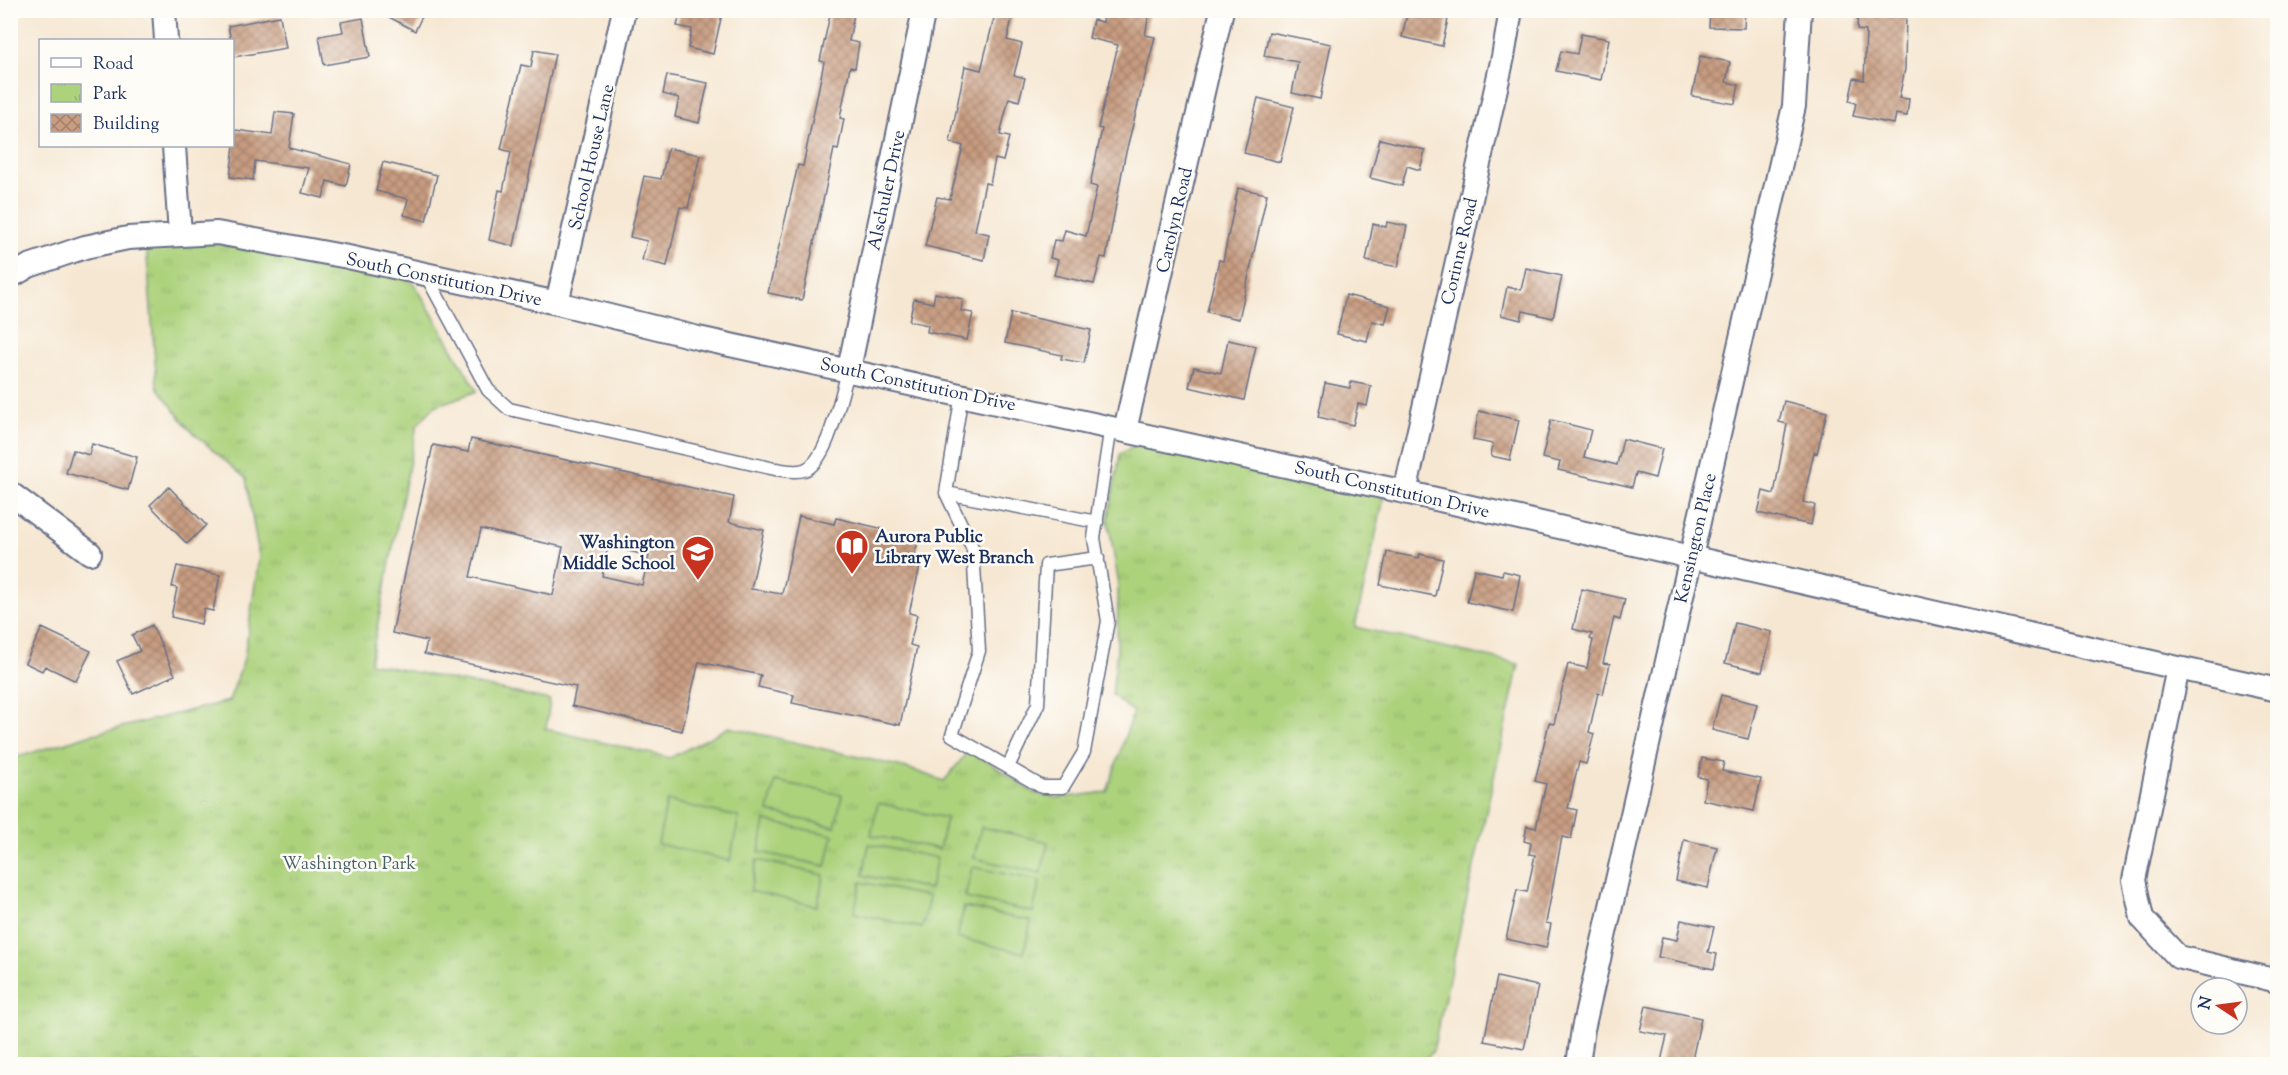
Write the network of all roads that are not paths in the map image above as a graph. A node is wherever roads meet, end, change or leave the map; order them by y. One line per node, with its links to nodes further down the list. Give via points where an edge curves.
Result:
1 (164, 10): 7 (street)
2 (624, 10): 12 (street, School House Lane)
3 (924, 10): 13 (street, Alschuler Drive)
4 (1222, 10): 15 (street, Carolyn Road)
5 (1511, 10): 16 (street, Corinne Road)
6 (1800, 10): 22 (street, Kensington Place, via 1794,106)
7 (166, 39)
8 (174, 147): 9 (street)
9 (180, 234): 10 (street, South Constitution Drive, via 217,233); 11 (street, South Constitution Drive, via 128,238 85,247 29,266)
10 (426, 275): 12 (street, South Constitution Drive); 13 (lane, via 488,390 509,409 775,469 804,470 816,463 824,450)
11 (10, 277)
12 (557, 303): 13 (street, South Constitution Drive, via 698,338)
13 (849, 369): 14 (street, South Constitution Drive)
14 (962, 394): 15 (street, South Constitution Drive); 18 (lane)
15 (1118, 428): 16 (street, South Constitution Drive); 19 (lane)
16 (1405, 492): 22 (street, South Constitution Drive)
17 (10, 493): 20 (street)
18 (946, 493): 19 (lane); 25 (lane, via 973,549 979,651 952,735)
19 (1097, 522): 21 (lane, via 1094,538)
20 (90, 553)
21 (1098, 558): 25 (lane, via 1046,565 1038,704); 25 (lane, via 1108,621 1084,752 1063,787 1042,787)
22 (1691, 558): 23 (street, South Constitution Drive); 27 (street, Kensington Place)
23 (2178, 668): 24 (street, South Constitution Drive); 26 (street, via 2134,880 2142,918 2178,957)
24 (2277, 690)
25 (1008, 767)
26 (2277, 981)
27 (1578, 1065)

